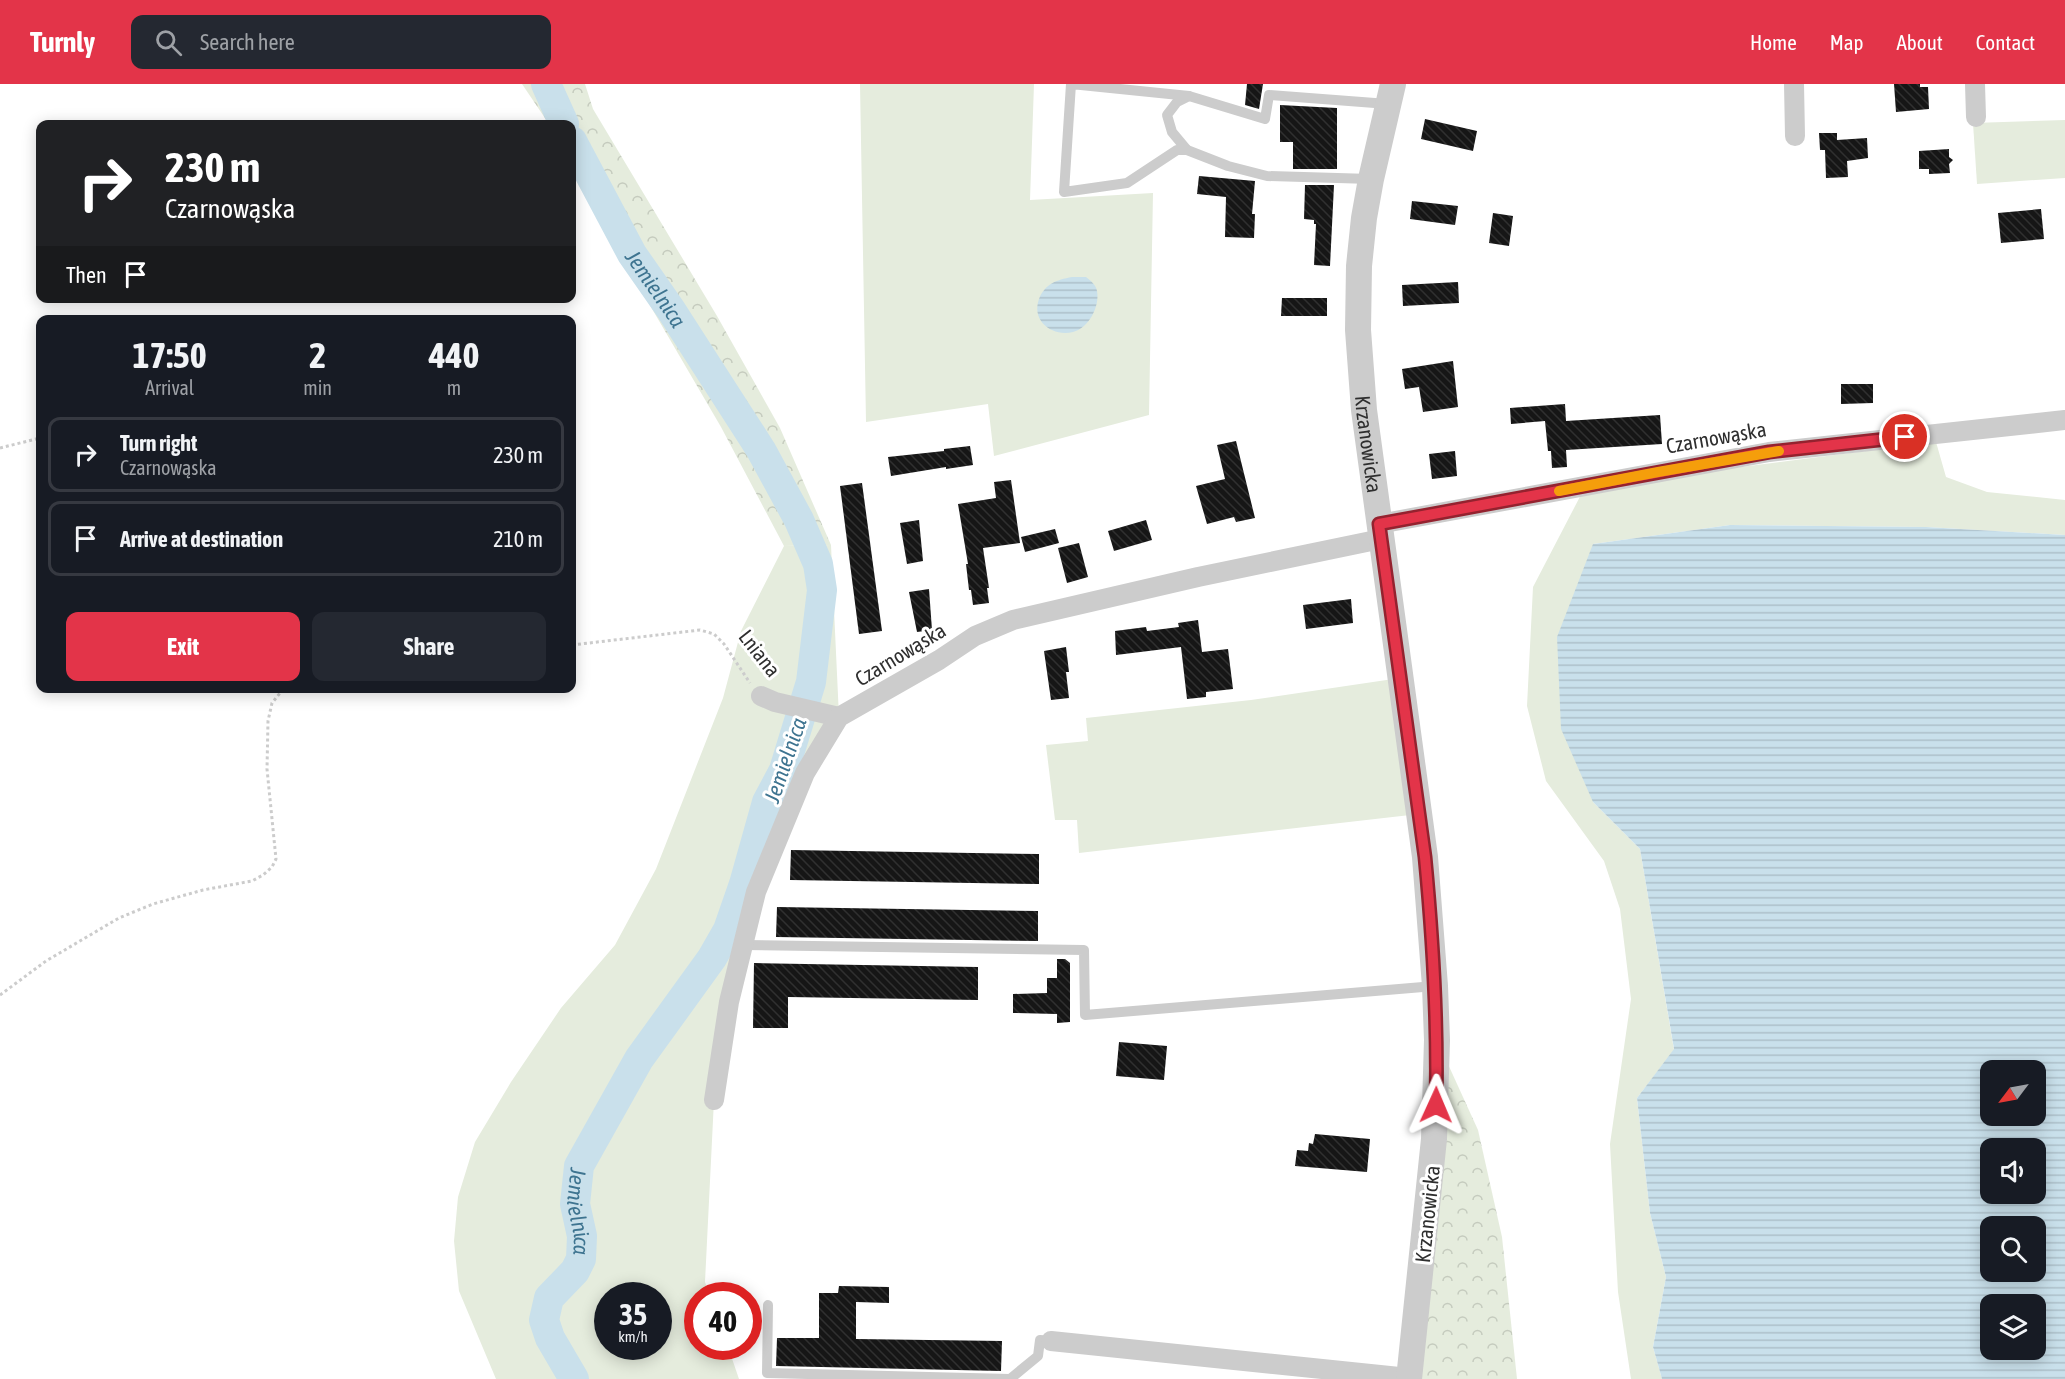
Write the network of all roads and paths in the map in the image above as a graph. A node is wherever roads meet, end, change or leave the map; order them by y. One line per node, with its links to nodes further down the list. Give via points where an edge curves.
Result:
1 (1794, 84): 6 (street)
2 (1975, 84): 5 (street)
3 (1391, 94): 4 (lane, via 1269,95 1265,119); 8 (street, Krzanowicka)
4 (1189, 96): 7 (lane, via 1176,102 1167,115 1172,132); 7 (lane, via 1071,84 1065,192 1127,183 1177,150)
5 (1976, 117)
6 (1795, 135)
7 (1187, 150): 8 (lane, via 1267,176)
8 (1371, 179): 12 (street, Krzanowicka, via 1359,266 1358,330)
9 (2065, 420): 12 (street, Czarnowąska, via 1769,452)
10 (36, 439): 11 (path)
11 (0, 448)
12 (1380, 531): 16 (street, Czarnowąska, via 1013,620 975,636); 18 (street, Krzanowicka, via 1425,857)
13 (576, 645): 15 (path, Lniana, via 700,630 714,634 724,644)
14 (280, 693): 19 (path, via 272,703 268,721 267,769 276,859 272,867 252,881 173,898 119,918 46,961)
15 (761, 696): 16 (street, Lniana)
16 (839, 717): 17 (street, Czarnowąska, via 805,773 756,892)
17 (742, 945): 18 (lane, via 1084,950 1085,1015); 20 (street, Czarnowąska)
18 (1435, 986): 23 (street, Krzanowicka, via 1434,1139)
19 (0, 995)
20 (714, 1100)
21 (768, 1305): 22 (lane, via 767,1373 1010,1379 1038,1356 1040,1340)
22 (1051, 1341): 23 (street)
23 (1409, 1378)

